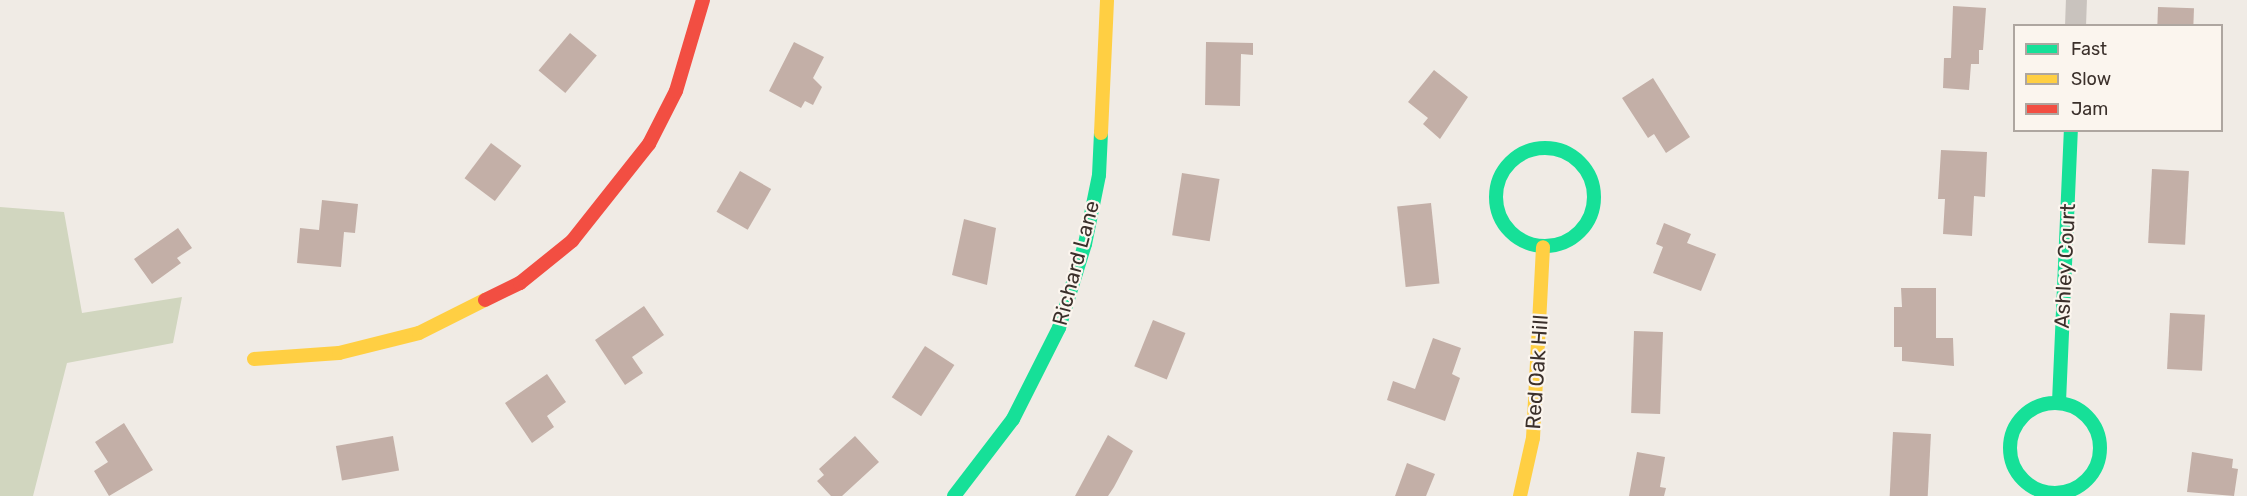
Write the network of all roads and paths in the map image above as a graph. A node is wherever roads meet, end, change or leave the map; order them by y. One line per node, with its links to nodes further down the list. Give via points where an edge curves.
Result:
1 (703, 0): 7 (street, via 676,91 649,144 572,240 520,283 419,333 339,352)
2 (1107, 0): 9 (street, Richard Lane, via 1099,176 1085,244 1059,328 1013,419)
3 (2076, 0): 4 (street)
4 (2075, 24)
5 (2071, 132): 8 (street, Ashley Court)
6 (1543, 247): 6 (street, via 1562,244 1578,234 1588,222 1594,199 1592,184 1581,164 1551,148 1517,156 1502,173 1496,188 1498,211 1509,231); 10 (street, Red Oak Hill, via 1533,438)
7 (254, 359)
8 (2059, 402): 8 (street, via 2044,404 2019,420 2010,448 2020,476 2045,492 2060,493 2080,486 2096,469 2100,455 2095,426 2073,406)
9 (954, 496)
10 (1520, 496)

